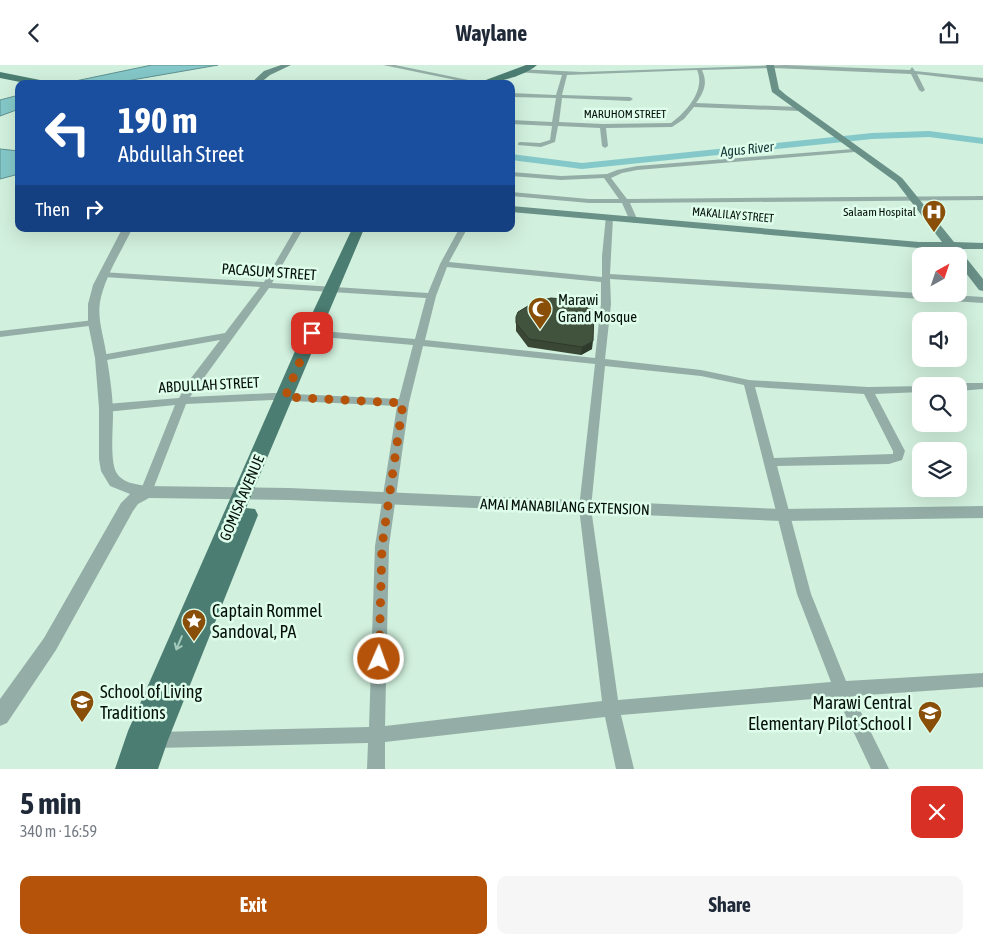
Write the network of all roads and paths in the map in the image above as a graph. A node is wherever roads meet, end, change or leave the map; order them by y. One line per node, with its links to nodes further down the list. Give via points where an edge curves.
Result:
1 (287, 65): 13 (main road)
2 (386, 65): 14 (street)
3 (910, 65): 9 (street)
4 (771, 66): 6 (street); 8 (street); 22 (main road, via 775,90)
5 (551, 67): 7 (street)
6 (864, 67): 9 (street)
7 (532, 69): 10 (street); 15 (main road, via 518,71)
8 (699, 69): 10 (street); 21 (street, MARUHOM STREET, via 703,82)
9 (914, 72): 16 (street, via 948,73); 17 (street)
10 (565, 74): 19 (street)
11 (0, 75): 12 (main road)
12 (25, 80)
13 (259, 80)
14 (460, 80)
15 (505, 80)
16 (983, 80)
17 (922, 90)
18 (515, 95): 19 (street)
19 (559, 96): 20 (street); 24 (street)
20 (630, 99)
21 (692, 105): 22 (street); 25 (street, MARUHOM STREET, via 672,125)
22 (799, 109): 28 (main road)
23 (515, 122): 24 (street, MARUHOM STREET)
24 (555, 124): 25 (street, MARUHOM STREET); 26 (street, via 550,143)
25 (603, 126): 27 (street)
26 (520, 145)
27 (605, 146)
28 (854, 149): 30 (street, via 656,167 621,171); 33 (main road, via 891,173)
29 (515, 174): 30 (street, via 561,179)
30 (608, 176): 34 (street)
31 (515, 194): 34 (street)
32 (983, 198): 33 (street)
33 (914, 199): 34 (street); 44 (main road)
34 (625, 201): 37 (street)
35 (515, 209): 36 (main road, MAKALILAY STREET)
36 (609, 218): 37 (main road, MAKALILAY STREET); 48 (street)
37 (634, 221): 44 (main road, MAKALILAY STREET)
38 (125, 232): 47 (street, AMAI MANABILANG EXTENSION)
39 (297, 232): 49 (street)
40 (357, 232): 51 (main road, GOMISA AVENUE)
41 (363, 232): 51 (main road, GOMISA AVENUE)
42 (461, 232): 45 (street)
43 (983, 246): 44 (main road, MAKALILAY STREET)
44 (953, 247)
45 (444, 264): 48 (street); 52 (street)
46 (968, 267): 50 (main road)
47 (104, 274): 49 (street, PACASUM STREET); 54 (street, AMAI MANABILANG EXTENSION, via 96,294)
48 (606, 278): 53 (street); 60 (street)
49 (266, 286): 51 (street, PACASUM STREET); 57 (street)
50 (983, 287)
51 (335, 290): 52 (street, PACASUM STREET); 56 (main road, GOMISA AVENUE); 66 (main road, GOMISA AVENUE)
52 (431, 296): 58 (street)
53 (983, 299)
54 (94, 323): 55 (street); 59 (street, AMAI MANABILANG EXTENSION)
55 (0, 334)
56 (322, 334): 58 (street); 66 (main road, GOMISA AVENUE)
57 (227, 336): 59 (street); 67 (street, via 198,373)
58 (418, 342): 60 (street); 68 (street)
59 (101, 358): 69 (street, AMAI MANABILANG EXTENSION)
60 (599, 362): 61 (street, via 701,373); 74 (street)
61 (748, 383): 65 (street); 70 (street)
62 (983, 386): 63 (street)
63 (967, 387)
64 (912, 389): 65 (street)
65 (868, 391): 70 (street, via 899,451 898,457)
66 (291, 397): 67 (street, ABDULLAH STREET); 68 (street, ABDULLAH STREET); 72 (main road, GOMISA AVENUE)
67 (182, 401): 69 (street, ABDULLAH STREET); 71 (street)
68 (403, 403): 73 (street)
69 (106, 408): 71 (street, AMAI MANABILANG EXTENSION, via 108,471 115,482)
70 (769, 462): 76 (street)
71 (146, 492): 72 (street, AMAI MANABILANG EXTENSION); 80 (street, via 127,507 50,644)
72 (250, 493): 73 (street, AMAI MANABILANG EXTENSION); 82 (main road, GOMISA AVENUE); 83 (main road, GOMISA AVENUE, one-way to 83, via 137,741)
73 (388, 499): 74 (street, AMAI MANABILANG EXTENSION); 81 (street, via 382,546)
74 (585, 508): 76 (street, AMAI MANABILANG EXTENSION); 79 (street)
75 (983, 512): 76 (street, AMAI MANABILANG EXTENSION)
76 (782, 515): 78 (street, via 804,594)
77 (983, 680): 78 (street)
78 (841, 689): 79 (street); 87 (street)
79 (611, 708): 81 (street); 86 (street)
80 (0, 715)
81 (378, 735): 82 (street); 85 (street)
82 (155, 740): 84 (main road, GOMISA AVENUE)
83 (128, 769)
84 (145, 769)
85 (376, 769)
86 (624, 769)
87 (880, 769)

